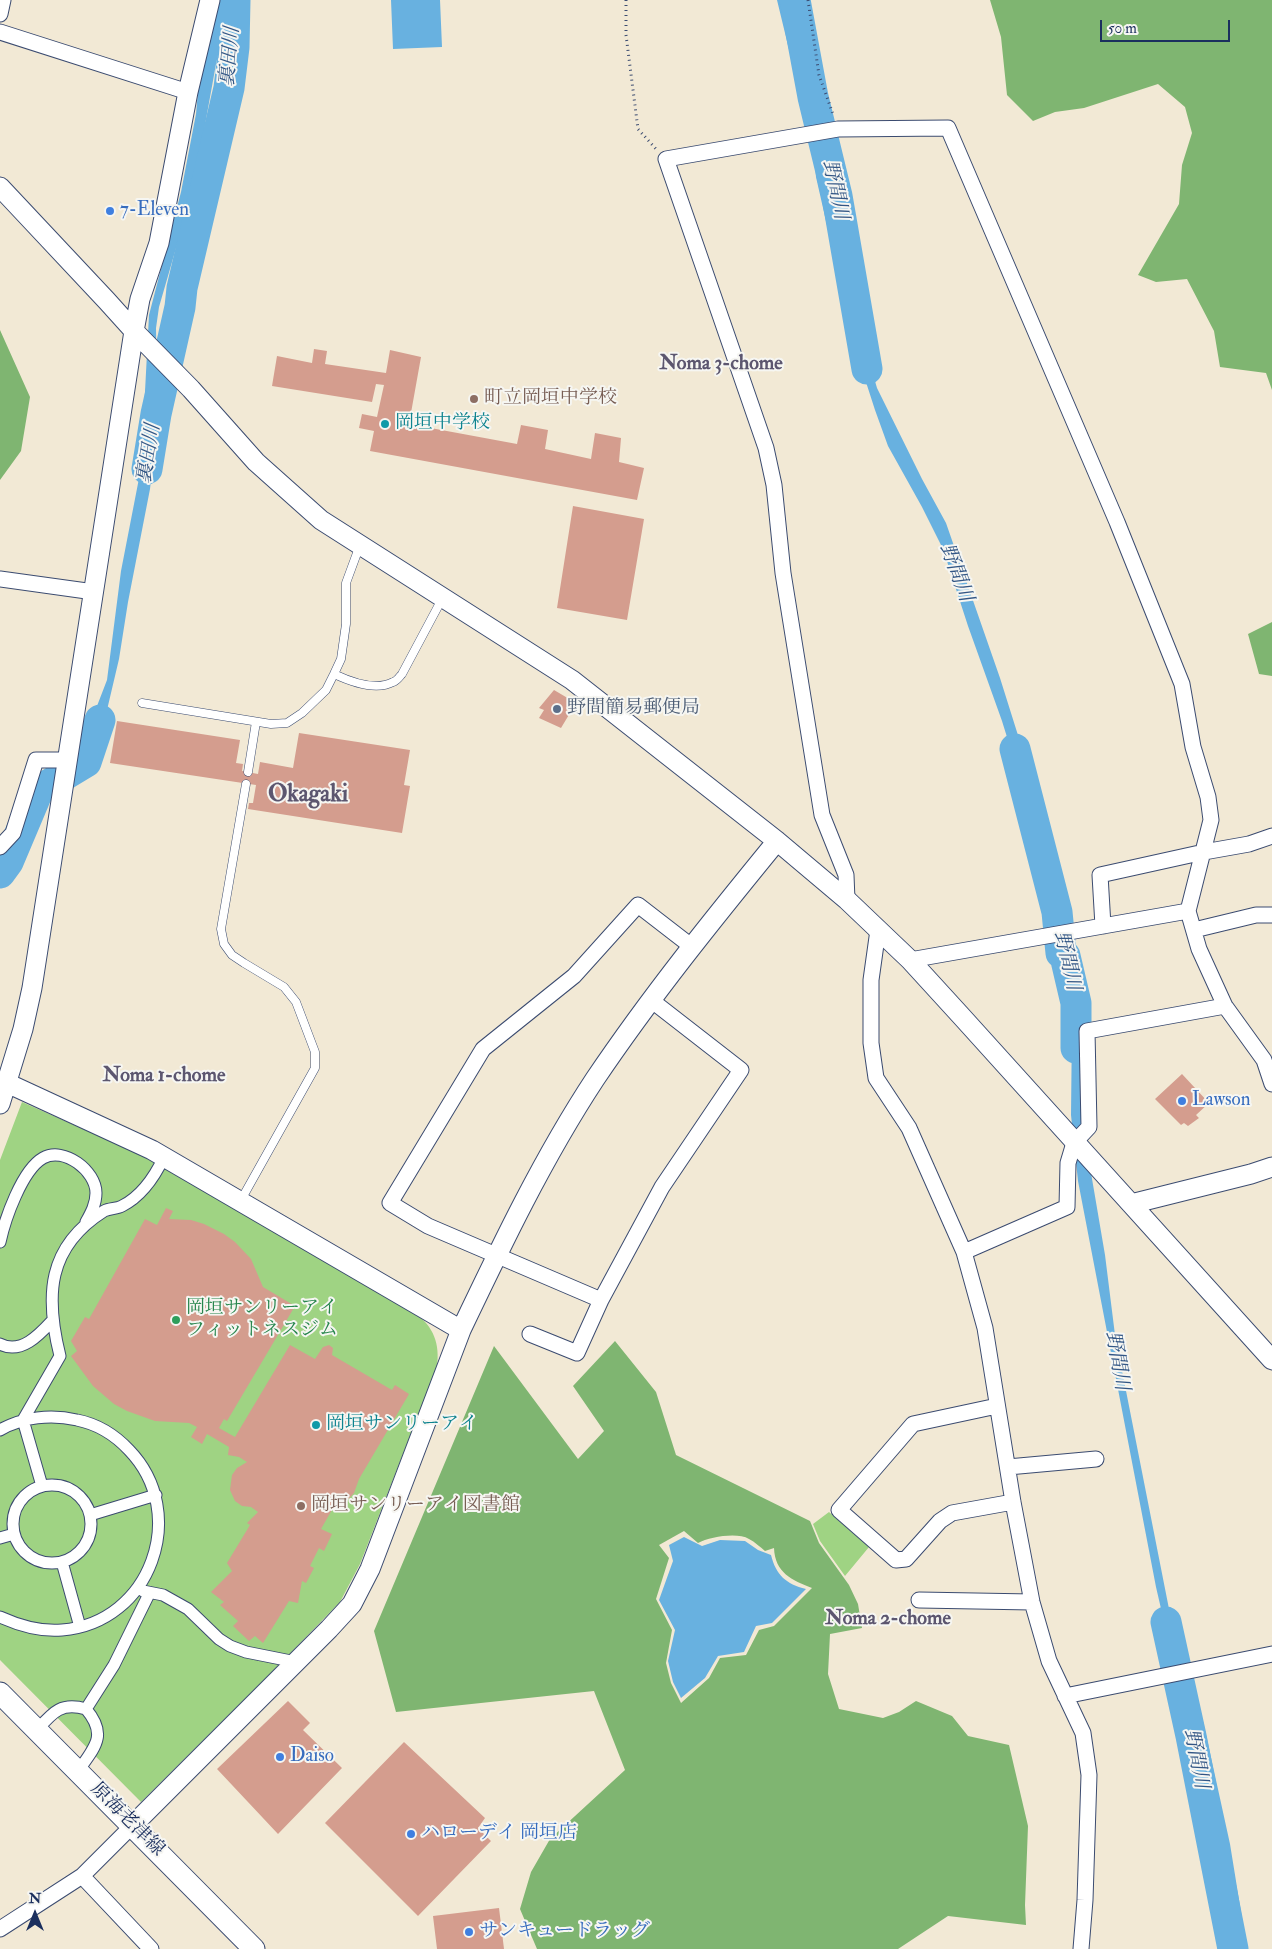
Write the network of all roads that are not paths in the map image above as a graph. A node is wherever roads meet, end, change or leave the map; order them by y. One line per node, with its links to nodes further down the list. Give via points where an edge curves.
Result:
1 (3, 0): 3 (street)
2 (210, 0): 5 (street)
3 (0, 14)
4 (0, 32): 5 (street)
5 (188, 92): 7 (street, via 158,242 140,299)
6 (0, 187): 7 (street)
7 (134, 331): 8 (street, via 256,462 321,520); 10 (street)
8 (360, 545): 11 (street); 12 (lane, via 346,583 345,633 341,659)
9 (0, 579): 10 (street)
10 (94, 592): 15 (street)
11 (443, 597): 12 (lane, via 402,674 394,682 374,686); 19 (street, via 572,680)
12 (334, 674): 14 (lane, via 326,690 287,723)
13 (142, 703): 14 (lane)
14 (256, 722): 16 (lane)
15 (67, 760): 20 (street, via 36,760 13,833); 32 (street, via 32,988)
16 (248, 772)
17 (246, 784): 38 (lane, via 221,930 224,944 244,964 284,987 296,1002 315,1052 314,1068)
18 (1272, 836): 21 (street, via 1249,844)
19 (777, 841): 22 (street); 28 (street)
20 (0, 847)
21 (1204, 852): 22 (street, via 1211,820 1208,797 1193,747 1182,684 1113,513 948,128 838,129 666,159 766,448 822,815 846,875); 23 (street); 25 (street, via 1100,876)
22 (847, 900): 26 (street)
23 (1188, 911): 25 (street); 27 (street)
24 (1272, 915): 27 (street, via 1256,915)
25 (1103, 926): 29 (street)
26 (878, 930): 29 (street); 42 (street, via 871,989 871,1043 876,1078 908,1128)
27 (1194, 930): 31 (street, via 1199,949)
28 (691, 946): 30 (street); 43 (street, via 638,905 574,976 483,1050 390,1203 428,1226)
29 (910, 960): 35 (street)
30 (652, 1000): 43 (street, via 595,1080 537,1176); 44 (street, via 741,1070 662,1187)
31 (1225, 1006): 33 (street, via 1264,1060); 35 (street, via 1087,1031 1089,1127)
32 (7, 1083): 34 (street); 36 (street)
33 (1272, 1084)
34 (0, 1104)
35 (1074, 1143): 39 (street); 42 (street, via 1068,1163 1067,1207)
36 (164, 1157): 38 (street); 40 (street, via 148,1184 135,1196 122,1206 106,1209)
37 (1272, 1167): 39 (street)
38 (241, 1200): 46 (street)
39 (1132, 1204): 49 (street)
40 (83, 1228): 41 (street, via 96,1194 90,1175 70,1159 45,1157 26,1174); 45 (street, via 66,1247 57,1265 51,1303)
41 (0, 1242)
42 (964, 1252): 50 (street, via 985,1328)
43 (496, 1255): 44 (street); 46 (street)
44 (601, 1300): 47 (street, via 577,1353)
45 (52, 1321): 48 (street, via 26,1344 11,1347); 51 (street, via 60,1356)
46 (461, 1330): 69 (street, via 370,1569 352,1604)
47 (530, 1334)
48 (0, 1344)
49 (1272, 1360)
50 (997, 1406): 54 (street); 57 (street, via 913,1424 838,1510 896,1560 906,1559 940,1521 952,1513)
51 (23, 1420): 52 (street); 55 (street); 56 (street, via 65,1417 105,1430 137,1458)
52 (0, 1430)
53 (1096, 1459): 54 (street)
54 (1008, 1467): 57 (street)
55 (42, 1486): 58 (street, via 67,1487 85,1503); 59 (street, via 32,1489 18,1504 12,1524)
56 (156, 1495): 58 (street); 62 (street, via 160,1528 158,1544)
57 (1012, 1502): 65 (street)
58 (90, 1514): 61 (street, via 90,1534 86,1544 80,1552)
59 (14, 1534): 60 (street); 61 (street, via 24,1552 32,1558 42,1562)
60 (0, 1538)
61 (62, 1562): 67 (street)
62 (138, 1588): 63 (street); 67 (street, via 112,1613)
63 (149, 1594): 69 (street, via 163,1595 188,1608 230,1646); 72 (street, via 114,1665)
64 (919, 1600): 65 (street)
65 (1032, 1602): 71 (street, via 1049,1661)
66 (0, 1617): 67 (street, via 38,1630)
67 (80, 1627)
68 (1272, 1654): 71 (street)
69 (296, 1662): 75 (street)
70 (0, 1693): 73 (main road, 原海老津線)
71 (1066, 1696): 80 (street, via 1083,1733 1089,1775)
72 (86, 1709): 73 (street, via 74,1706 58,1710); 74 (street, via 94,1719 99,1735)
73 (37, 1730): 74 (main road, 原海老津線)
74 (78, 1771): 75 (main road, 原海老津線)
75 (132, 1825): 76 (street); 79 (main road, 原海老津線)
76 (82, 1876): 77 (street); 78 (street)
77 (0, 1929)
78 (150, 1949)
79 (254, 1949)
80 (1082, 1949)

